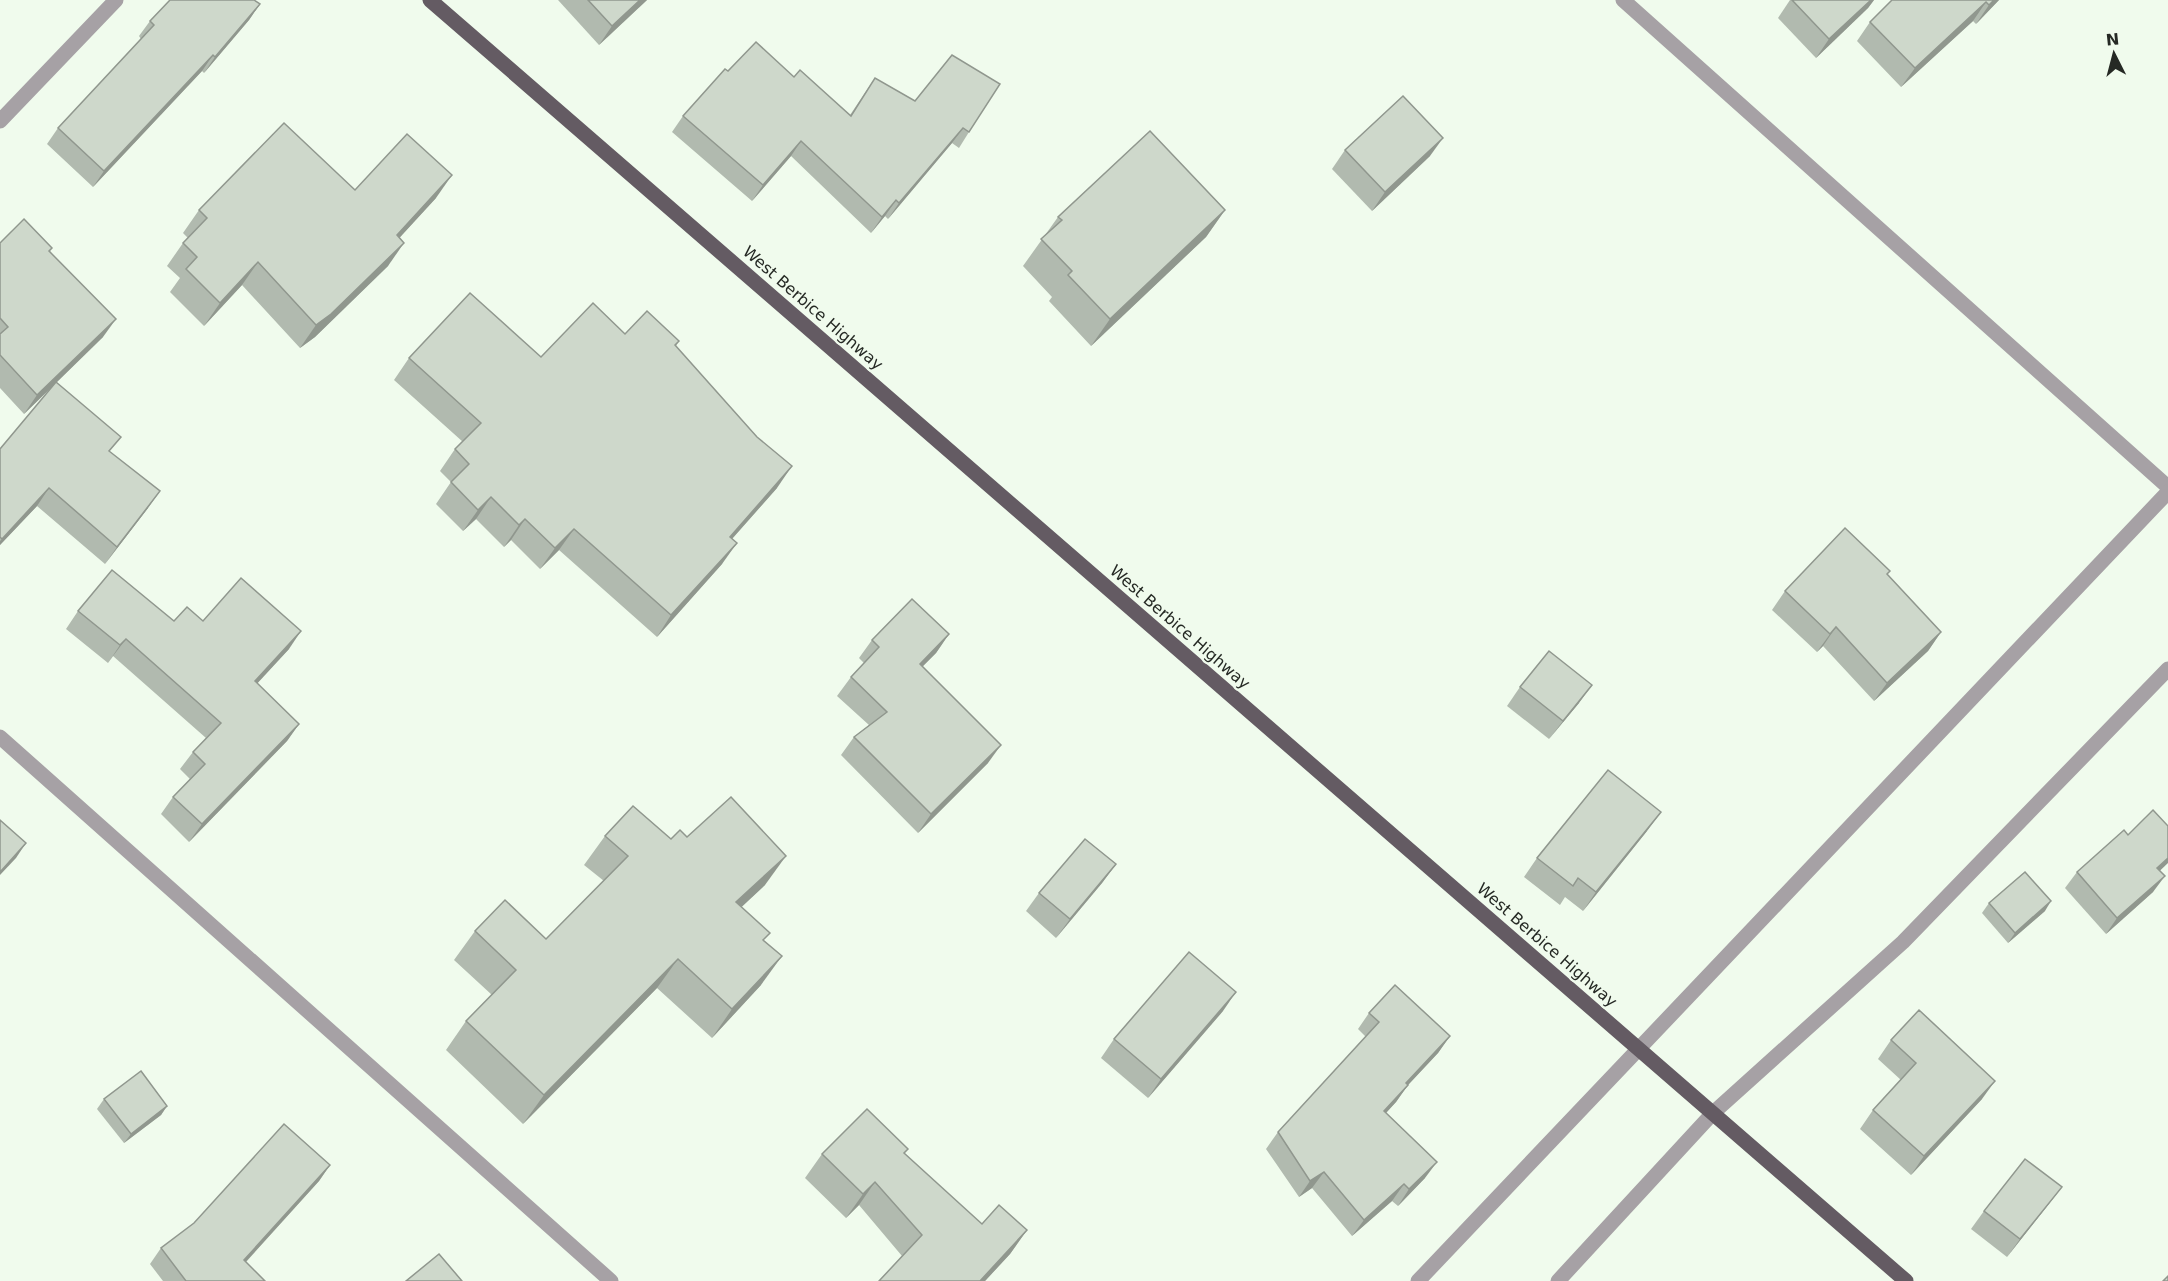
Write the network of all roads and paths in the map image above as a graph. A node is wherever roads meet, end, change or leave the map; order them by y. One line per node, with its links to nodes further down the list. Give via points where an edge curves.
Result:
1 (116, 0): 4 (street)
2 (430, 0): 9 (main road, West Berbice Highway)
3 (1623, 0): 5 (street)
4 (0, 121)
5 (2168, 487)
6 (2168, 492): 9 (street)
7 (2168, 669): 10 (street, via 1903,942)
8 (0, 737): 11 (street)
9 (1639, 1049): 10 (main road, West Berbice Highway); 12 (street)
10 (1713, 1113): 13 (street); 14 (main road, West Berbice Highway)
11 (611, 1281)
12 (1418, 1281)
13 (1558, 1281)
14 (1906, 1281)

